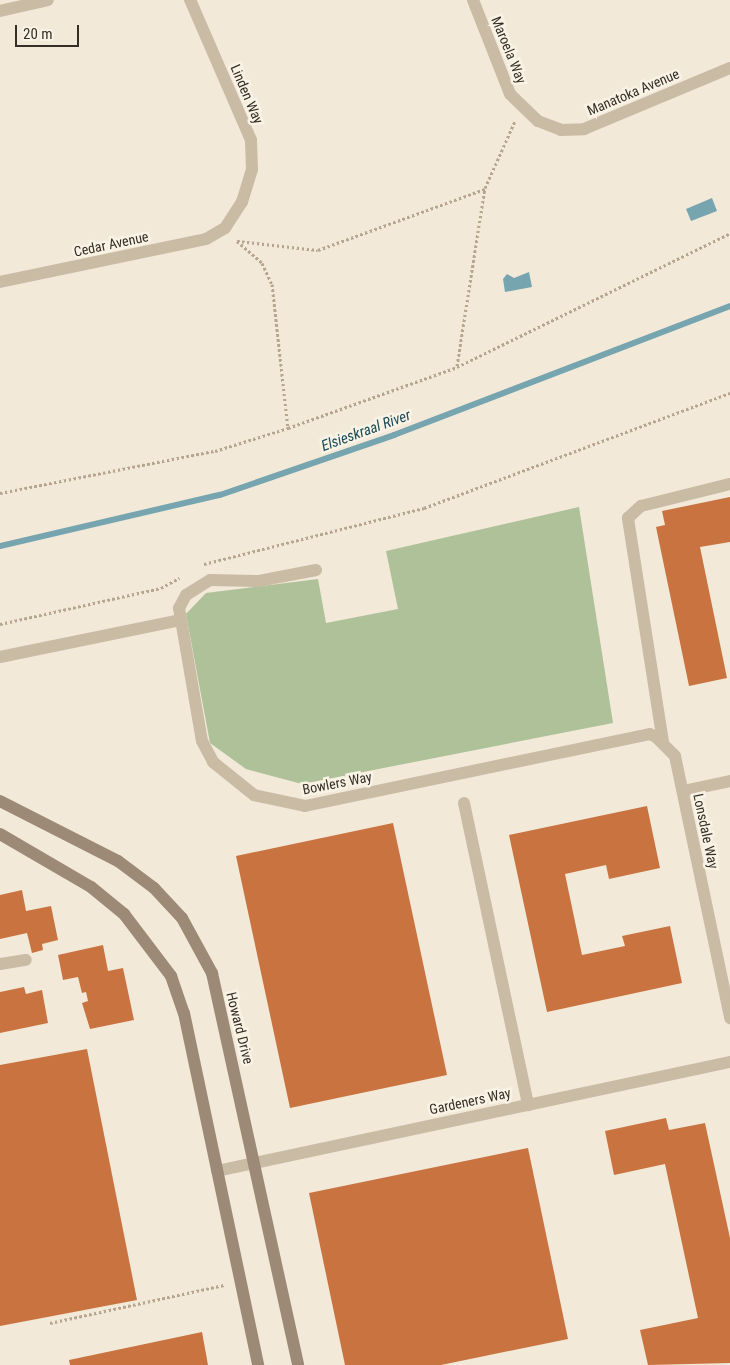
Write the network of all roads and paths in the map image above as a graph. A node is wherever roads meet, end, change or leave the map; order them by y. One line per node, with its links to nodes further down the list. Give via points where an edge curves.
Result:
1 (48, 0): 4 (street)
2 (190, 0): 8 (street, Linden Way, via 251,140 252,170 242,202)
3 (473, 0): 6 (street, Maroela Way, via 510,94)
4 (0, 11)
5 (730, 68): 6 (street, Manatoka Avenue, via 584,129 561,130)
6 (521, 108): 7 (path)
7 (485, 188): 10 (path, via 318,250); 12 (path)
8 (225, 228): 10 (path); 11 (street, Cedar Avenue, via 206,239)
9 (730, 233): 12 (path)
10 (237, 241): 14 (path, via 262,263 272,284)
11 (0, 282)
12 (457, 367): 14 (path)
13 (730, 393): 17 (path, via 424,508 210,560)
14 (288, 428): 16 (path, via 215,451)
15 (730, 484): 23 (street, via 641,506 628,518)
16 (0, 493)
17 (194, 569)
18 (316, 570): 20 (street, Bowlers Way, via 259,581 210,580 197,584 179,608)
19 (186, 574): 21 (path, via 161,588)
20 (181, 620): 22 (street); 23 (street, Bowlers Way, via 202,742 229,779 278,804 304,806 650,734)
21 (0, 624)
22 (0, 657)
23 (663, 742): 25 (street, Lonsdale Way, via 675,756)
24 (730, 782): 25 (street)
25 (683, 791): 31 (street, Lonsdale Way)
26 (0, 801): 34 (street, Howard Drive, via 118,861 154,888 182,918 212,973)
27 (464, 803): 33 (street)
28 (0, 834): 35 (street, via 91,887 124,914 155,952 184,1013)
29 (26, 960): 30 (street)
30 (0, 964)
31 (730, 1018)
32 (730, 1062): 33 (street, Gardeners Way)
33 (528, 1104): 34 (street, Gardeners Way)
34 (256, 1162): 35 (street, Gardeners Way); 39 (street, Howard Drive)
35 (217, 1171): 38 (street)
36 (224, 1285): 37 (path)
37 (50, 1323)
38 (258, 1365)
39 (298, 1365)

